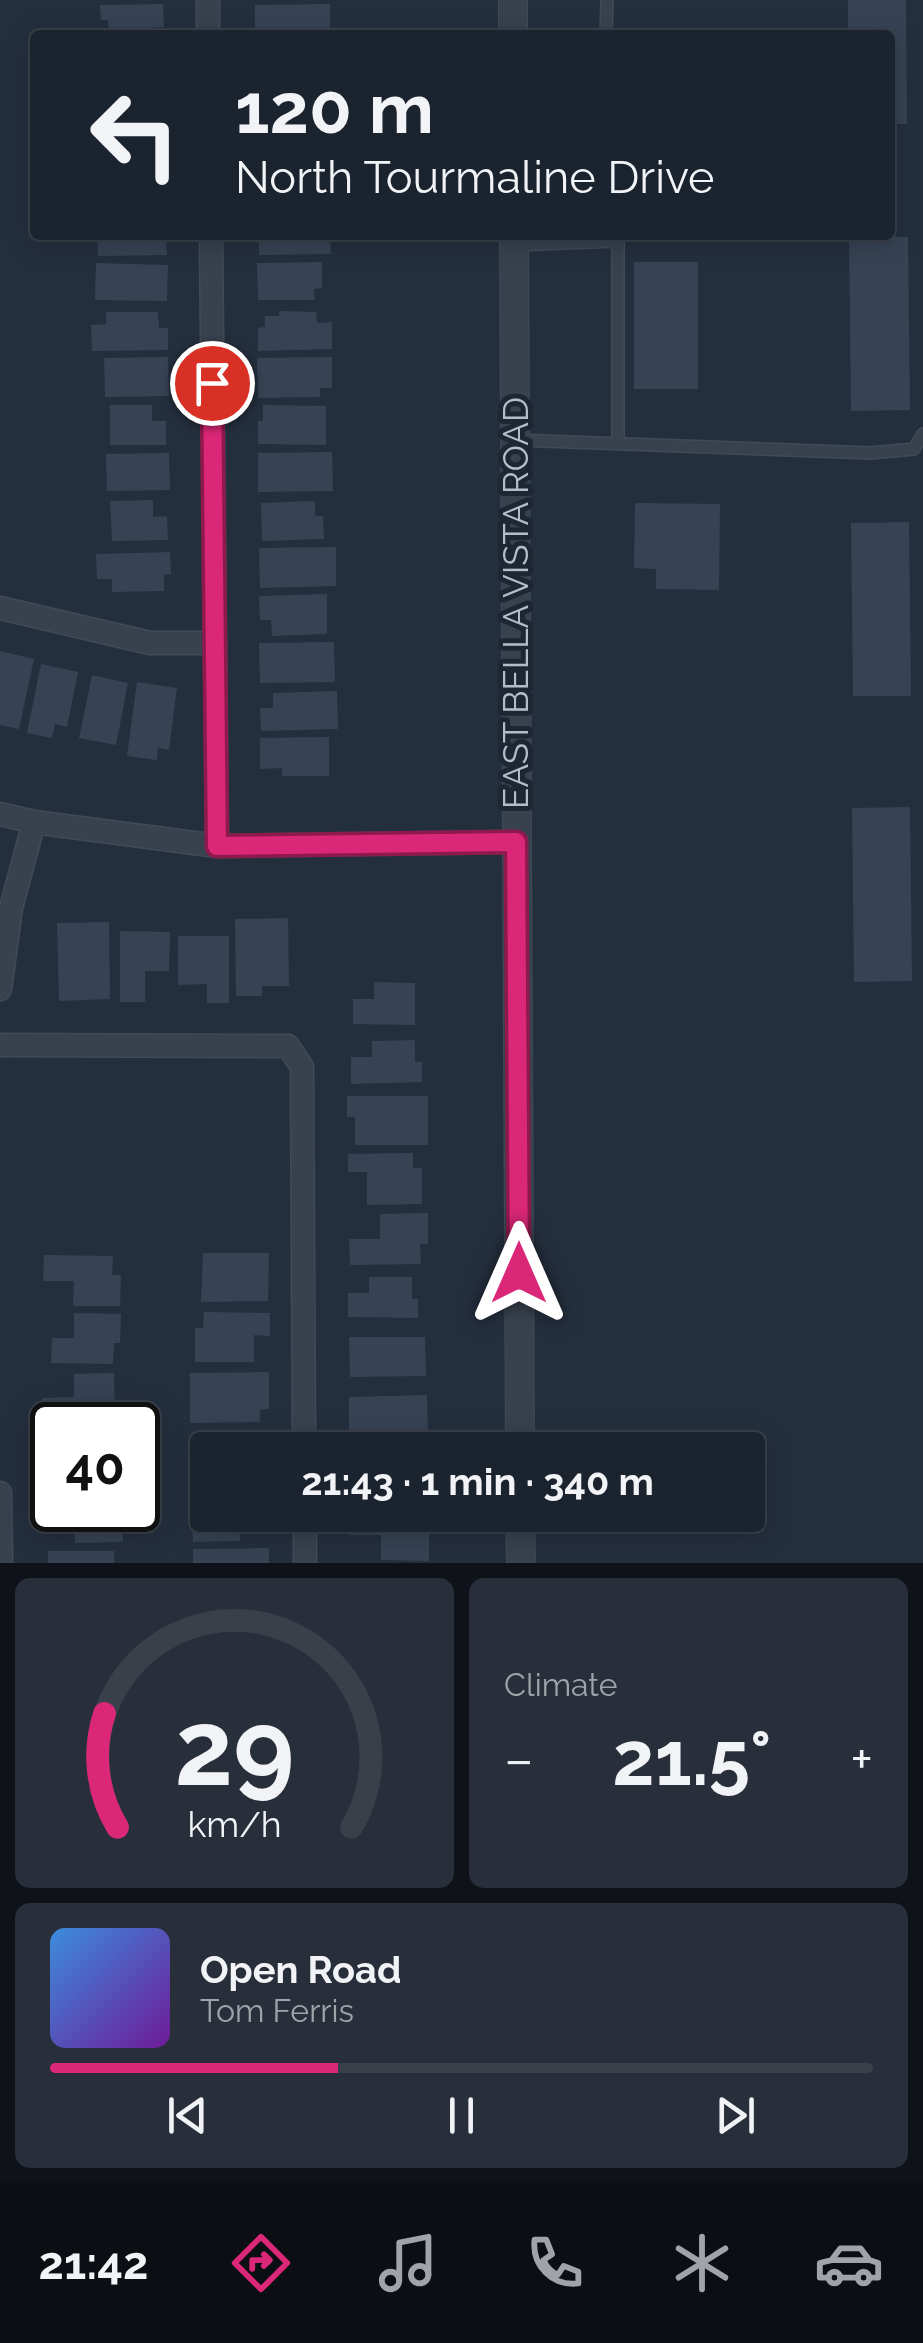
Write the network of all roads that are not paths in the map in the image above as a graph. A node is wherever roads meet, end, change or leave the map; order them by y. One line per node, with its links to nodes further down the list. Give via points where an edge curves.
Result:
1 (208, 0): 4 (street)
2 (513, 0): 5 (street)
3 (607, 0): 6 (lane)
4 (208, 30)
5 (513, 30)
6 (606, 30)
7 (210, 240): 13 (street)
8 (514, 240): 10 (street, EAST BELLA VISTA ROAD); 11 (lane, via 618,242)
9 (923, 434): 11 (lane, via 914,450 870,453)
10 (515, 440): 11 (lane); 16 (street, EAST BELLA VISTA ROAD)
11 (618, 444)
12 (0, 608): 13 (street, via 150,643)
13 (215, 643): 17 (street)
14 (0, 814): 15 (street)
15 (34, 822): 17 (street); 18 (street, via 10,908)
16 (516, 842): 17 (street); 21 (street, EAST BELLA VISTA ROAD)
17 (217, 846)
18 (0, 989)
19 (0, 1046): 20 (street, via 288,1046 302,1068)
20 (304, 1432)
21 (520, 1432)
22 (0, 1493): 25 (street)
23 (305, 1532): 26 (street)
24 (520, 1532): 27 (street)
25 (1, 1563)
26 (305, 1563)
27 (521, 1563)

